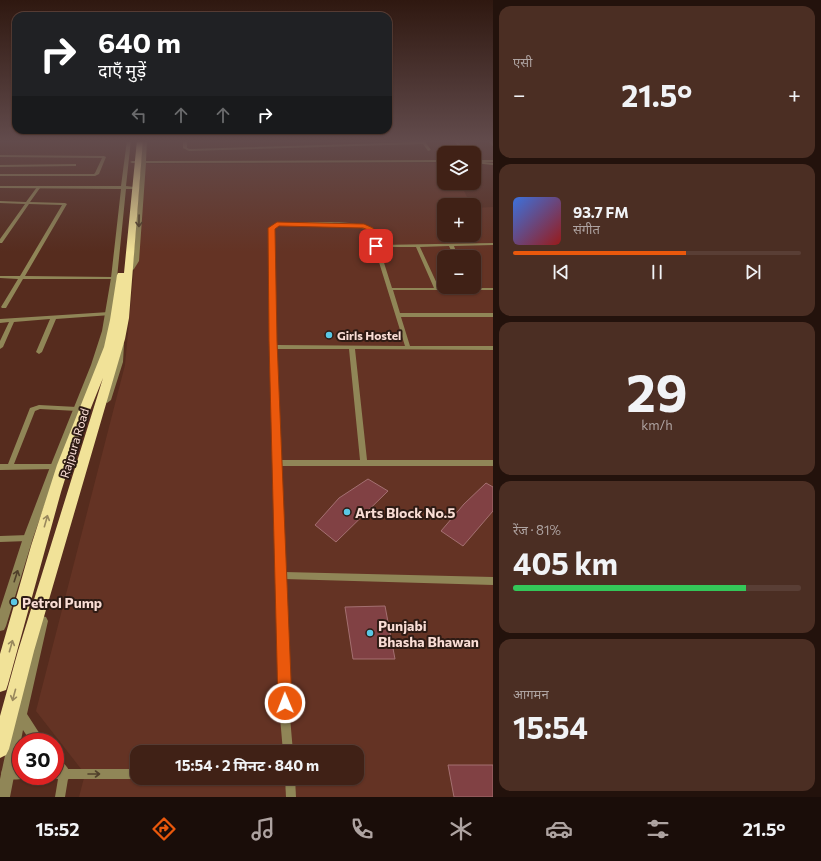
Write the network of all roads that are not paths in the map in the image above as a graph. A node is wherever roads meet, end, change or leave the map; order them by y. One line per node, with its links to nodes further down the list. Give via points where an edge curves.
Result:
1 (129, 177): 6 (street)
2 (132, 177): 6 (highway, Rajpura Road)
3 (137, 177): 15 (street, one-way to 15, via 136,262)
4 (0, 187): 5 (street)
5 (38, 188): 6 (street); 8 (street)
6 (129, 188): 15 (highway, Rajpura Road); 18 (street); 37 (highway, Rajpura Road, via 115,321)
7 (0, 202): 8 (street)
8 (27, 202): 9 (street); 17 (street, via 65,204)
9 (0, 242)
10 (451, 245): 11 (street); 13 (street); 14 (street)
11 (492, 245)
12 (376, 246): 13 (street); 20 (street); 32 (street, via 371,229 364,226 272,226)
13 (418, 246): 21 (street)
14 (453, 250)
15 (128, 272): 30 (highway, Rajpura Road)
16 (0, 277): 17 (street)
17 (21, 278): 18 (street); 23 (street)
18 (114, 278): 24 (street)
19 (481, 288): 22 (street)
20 (389, 289): 21 (street); 25 (street)
21 (437, 289)
22 (493, 289)
23 (4, 307)
24 (109, 314): 27 (street); 37 (street)
25 (398, 315): 26 (street); 34 (street)
26 (493, 315)
27 (53, 319): 29 (street); 36 (street)
28 (0, 321): 29 (street)
29 (12, 321): 31 (street)
30 (120, 339): 51 (street, via 119,362 63,544); 54 (highway, Rajpura Road, one-way to 54, via 26,651)
31 (0, 347)
32 (274, 347): 33 (street); 40 (street)
33 (352, 347): 34 (street); 39 (street)
34 (408, 348): 35 (street)
35 (493, 348)
36 (39, 352)
37 (99, 365): 38 (street); 50 (highway, Rajpura Road, one-way to 37, via 63,466)
38 (77, 409): 43 (street, via 39,407 32,410); 44 (street)
39 (364, 462): 40 (street); 41 (street)
40 (278, 463): 47 (street)
41 (493, 463)
42 (0, 467): 43 (street)
43 (10, 467): 44 (street)
44 (54, 467): 45 (street)
45 (28, 538): 46 (street); 49 (street, one-way to 45)
46 (0, 539)
47 (280, 574): 48 (street); 53 (street)
48 (493, 581)
49 (0, 626)
50 (0, 684)
51 (20, 715): 52 (street); 55 (street)
52 (33, 733)
53 (287, 745)
54 (0, 748)
55 (5, 774): 56 (street); 61 (street)
56 (12, 774)
57 (64, 774): 58 (street, one-way to 58)
58 (130, 774)
59 (60, 785): 62 (street)
60 (290, 785): 63 (street)
61 (3, 797)
62 (60, 797)
63 (291, 797)

